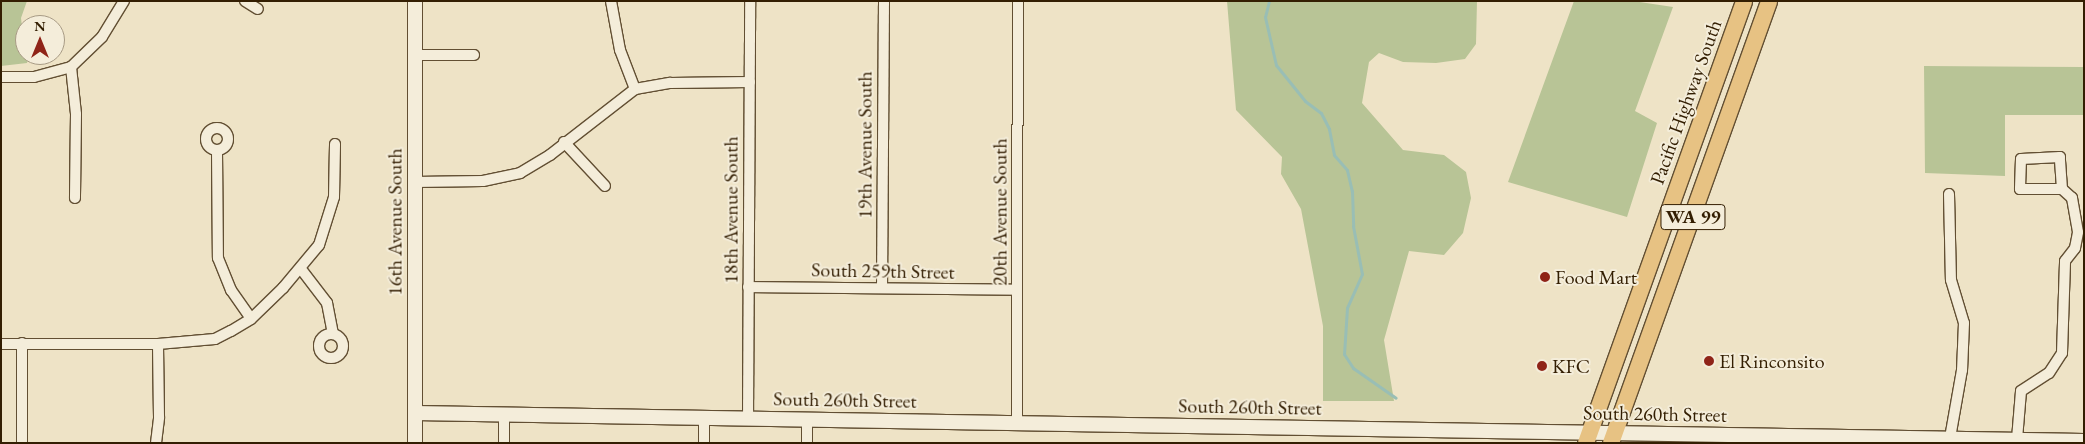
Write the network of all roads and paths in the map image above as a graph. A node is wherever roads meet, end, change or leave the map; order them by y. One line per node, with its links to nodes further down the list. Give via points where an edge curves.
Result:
1 (124, 1): 13 (street, via 102,37)
2 (245, 1): 10 (street)
3 (415, 1): 11 (main road, 16th Avenue South)
4 (611, 1): 16 (street, via 620,50)
5 (750, 1): 15 (street, 18th Avenue South)
6 (884, 1): 27 (street, 19th Avenue South)
7 (1018, 1): 28 (street, 20th Avenue South)
8 (1744, 1): 41 (main road, Pacific Highway South / WA 99)
9 (1769, 1): 40 (main road, WA 99)
10 (258, 10)
11 (415, 55): 12 (street); 20 (main road, 16th Avenue South)
12 (474, 55)
13 (71, 67): 14 (street, via 34,78); 24 (street, via 76,114)
14 (1, 77)
15 (750, 82): 16 (street, via 670,83); 26 (street, 18th Avenue South)
16 (635, 89): 17 (street)
17 (564, 142): 20 (street, via 530,168 507,178); 21 (street)
18 (335, 144): 25 (street, via 334,197 329,222 320,245)
19 (217, 151): 29 (street, via 218,258 231,290)
20 (415, 182): 34 (main road, 16th Avenue South)
21 (605, 186)
22 (2062, 189): 22 (street, via 2060,157 2021,158 2020,189); 43 (street, via 2072,198 2078,232 2075,248 2065,261 2062,353 2049,373 2021,391)
23 (1949, 194): 42 (street, via 1951,280 1964,323 1962,370)
24 (75, 198)
25 (301, 269): 29 (street); 30 (street, via 330,308)
26 (748, 286): 27 (street, South 259th Street); 37 (street, 18th Avenue South)
27 (882, 288): 28 (street, South 259th Street)
28 (1017, 290): 39 (street, 20th Avenue South)
29 (252, 319): 33 (street, via 216,339)
30 (333, 334)
31 (22, 343): 32 (street); 33 (street); 46 (street)
32 (1, 344)
33 (158, 344): 47 (street)
34 (415, 413): 35 (main road, South 260th Street); 48 (main road, 16th Avenue South)
35 (504, 415): 36 (main road, South 260th Street); 49 (street)
36 (704, 418): 37 (main road, South 260th Street); 50 (street)
37 (748, 419): 38 (main road, South 260th Street)
38 (808, 420): 39 (main road, South 260th Street); 51 (street)
39 (1017, 423): 41 (main road, South 260th Street)
40 (1613, 437): 41 (main road, South 260th Street); 44 (main road, South 260th Street)
41 (1588, 438)
42 (1950, 438): 43 (main road, South 260th Street); 44 (main road, South 260th Street)
43 (2016, 439): 45 (main road, South 260th Street)
44 (1912, 440)
45 (2084, 441)
46 (22, 443)
47 (156, 443)
48 (415, 443)
49 (504, 443)
50 (704, 443)
51 (807, 443)

